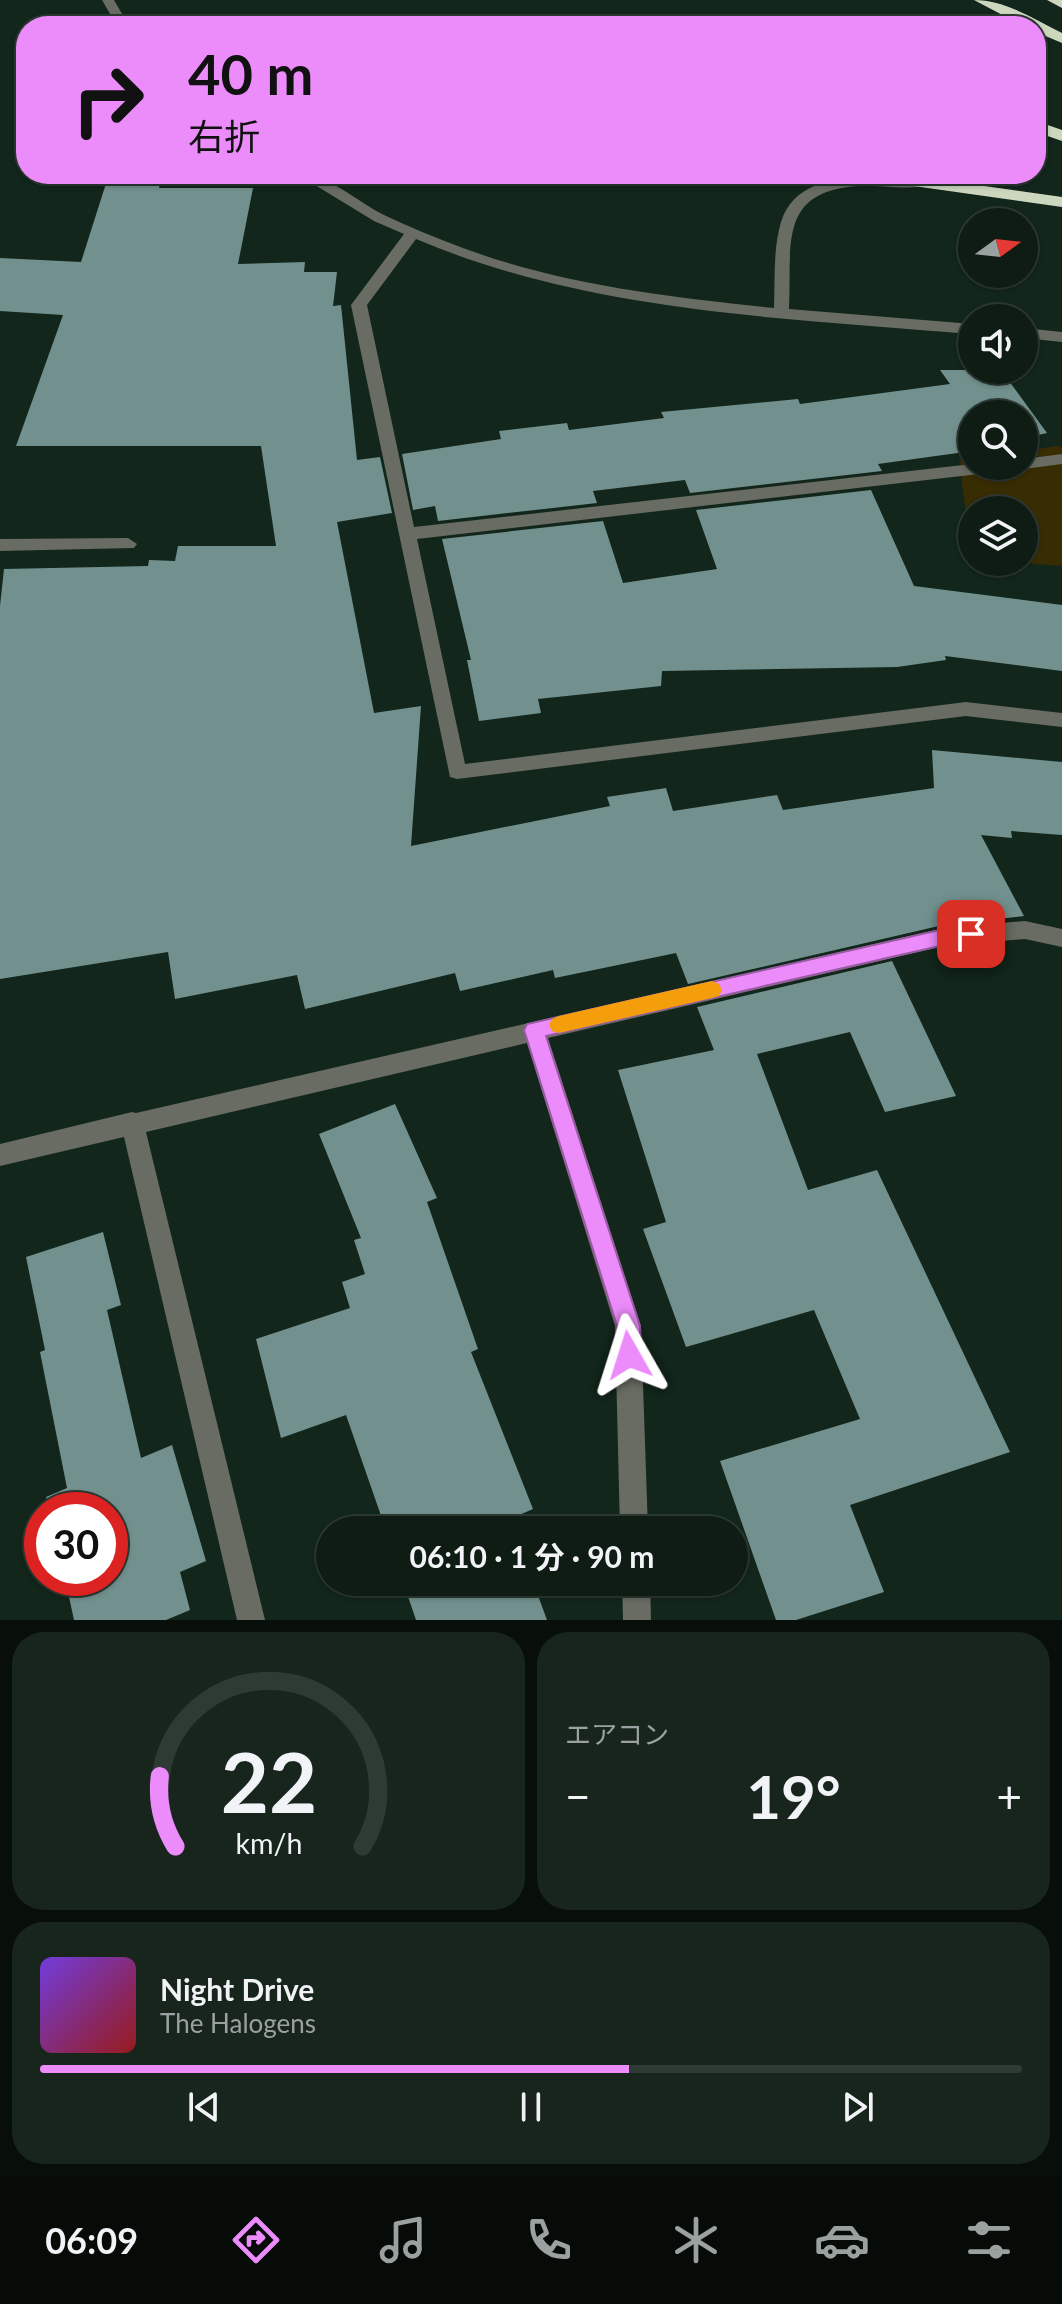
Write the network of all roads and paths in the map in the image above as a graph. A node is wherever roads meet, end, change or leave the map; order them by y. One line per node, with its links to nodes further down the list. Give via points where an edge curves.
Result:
1 (981, 0): 4 (highway)
2 (1054, 0): 3 (highway)
3 (1062, 4)
4 (1015, 16)
5 (319, 184): 9 (street)
6 (850, 184): 10 (street, via 806,194 795,206)
7 (925, 184): 8 (highway)
8 (1062, 202)
9 (411, 235): 10 (street, via 487,263 566,283); 17 (street, via 359,305)
10 (781, 312): 11 (street)
11 (958, 328)
12 (1038, 334): 13 (street)
13 (1062, 337)
14 (1062, 459): 15 (street)
15 (1038, 462)
16 (958, 471): 17 (street)
17 (408, 534): 20 (street, via 457,772 966,709)
18 (128, 544): 19 (street)
19 (0, 545)
20 (1062, 720)
21 (1062, 938): 22 (street, via 1025,930 944,937)
22 (534, 1030): 23 (street); 25 (street, via 628,1326)
23 (132, 1122): 24 (street); 27 (street)
24 (0, 1155)
25 (634, 1516)
26 (636, 1596): 28 (street)
27 (251, 1620)
28 (637, 1620)

